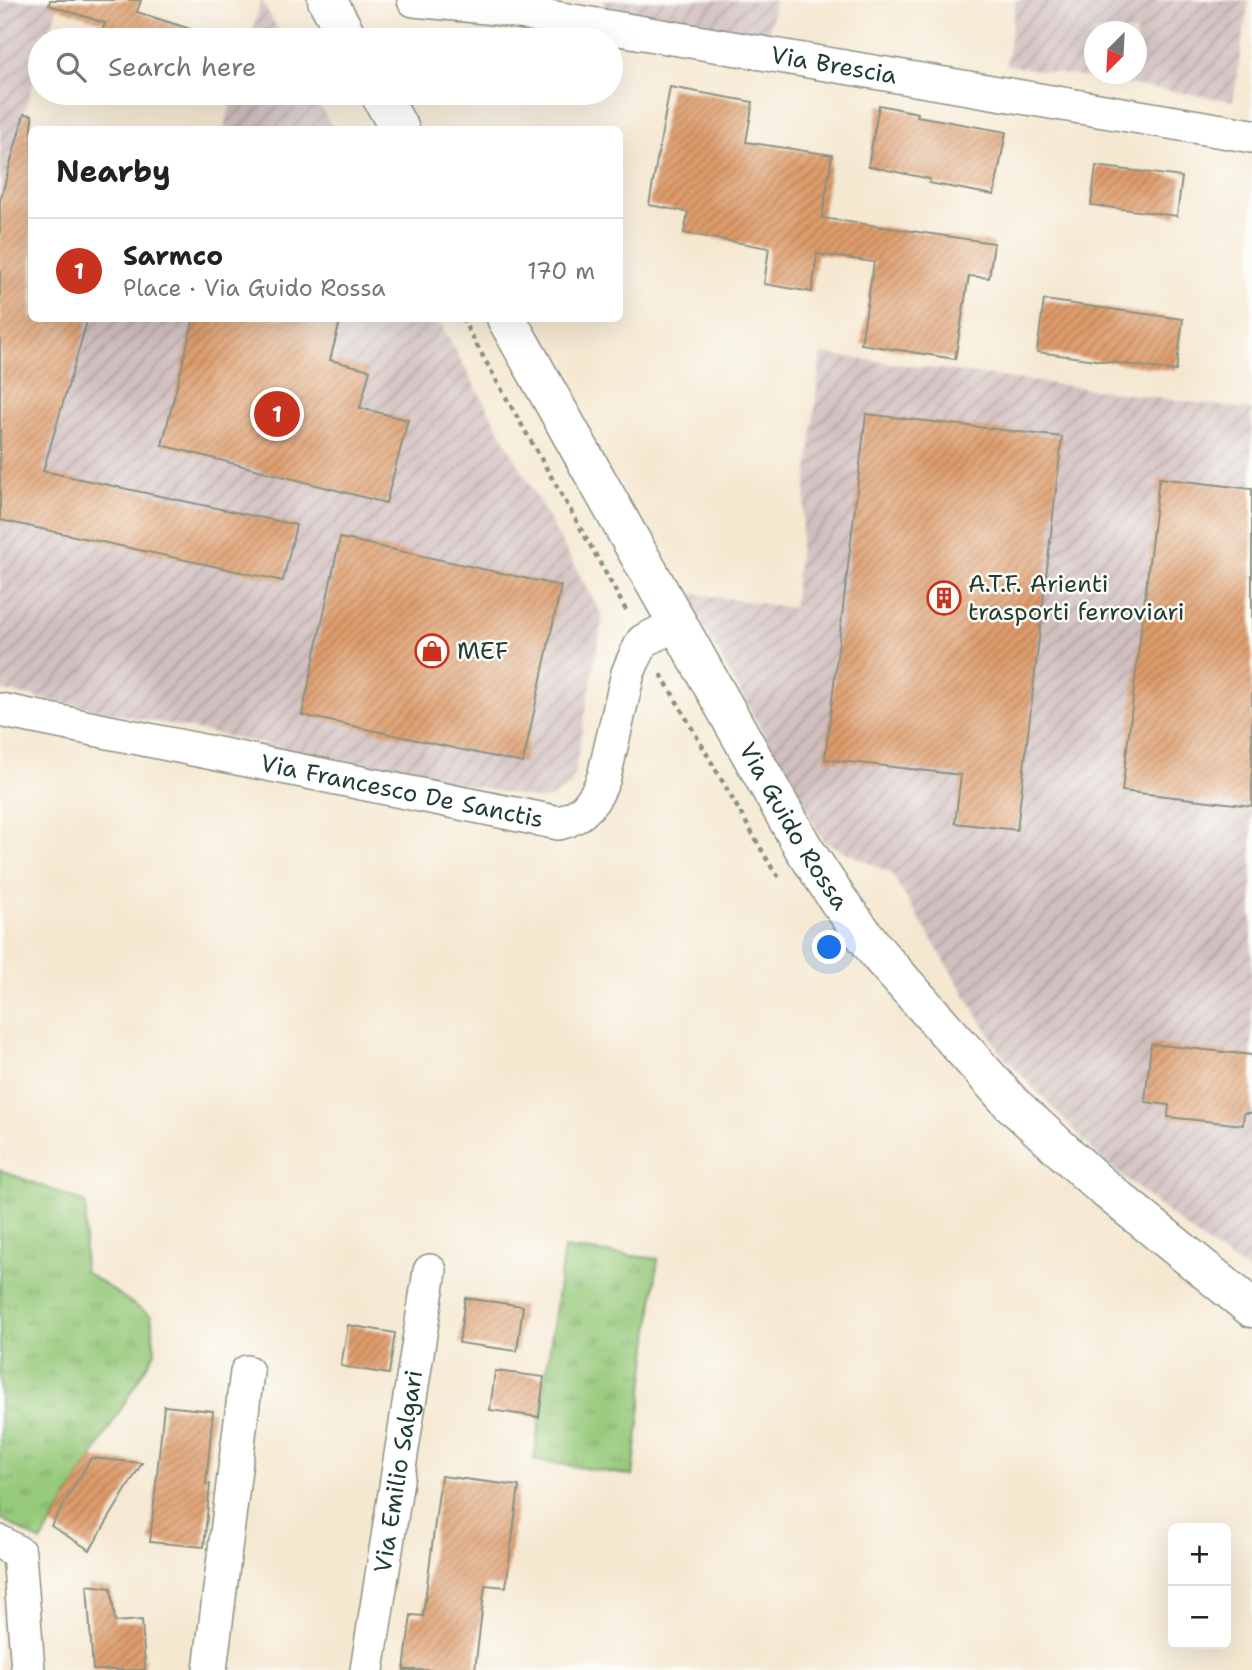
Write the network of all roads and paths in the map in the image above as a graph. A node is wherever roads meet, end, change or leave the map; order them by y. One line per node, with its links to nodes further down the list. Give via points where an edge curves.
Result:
1 (330, 0): 4 (street)
2 (414, 0): 3 (street, Via Brescia)
3 (496, 4): 7 (street, Via Brescia)
4 (343, 28)
5 (386, 105): 6 (street)
6 (398, 126)
7 (1252, 136)
8 (508, 322): 9 (street, Via Guido Rossa)
9 (677, 624): 10 (street, Via Francesco De Sanctis, via 643,641 628,673 599,790 583,813 559,823); 12 (street, Via Guido Rossa, via 803,847 880,957 1011,1103 1098,1183)
10 (0, 710)
11 (430, 1271): 17 (street, Via Emilio Salgari)
12 (1252, 1308)
13 (247, 1372): 16 (street)
14 (0, 1542): 15 (street, via 19,1553)
15 (29, 1670)
16 (210, 1670)
17 (367, 1670)

